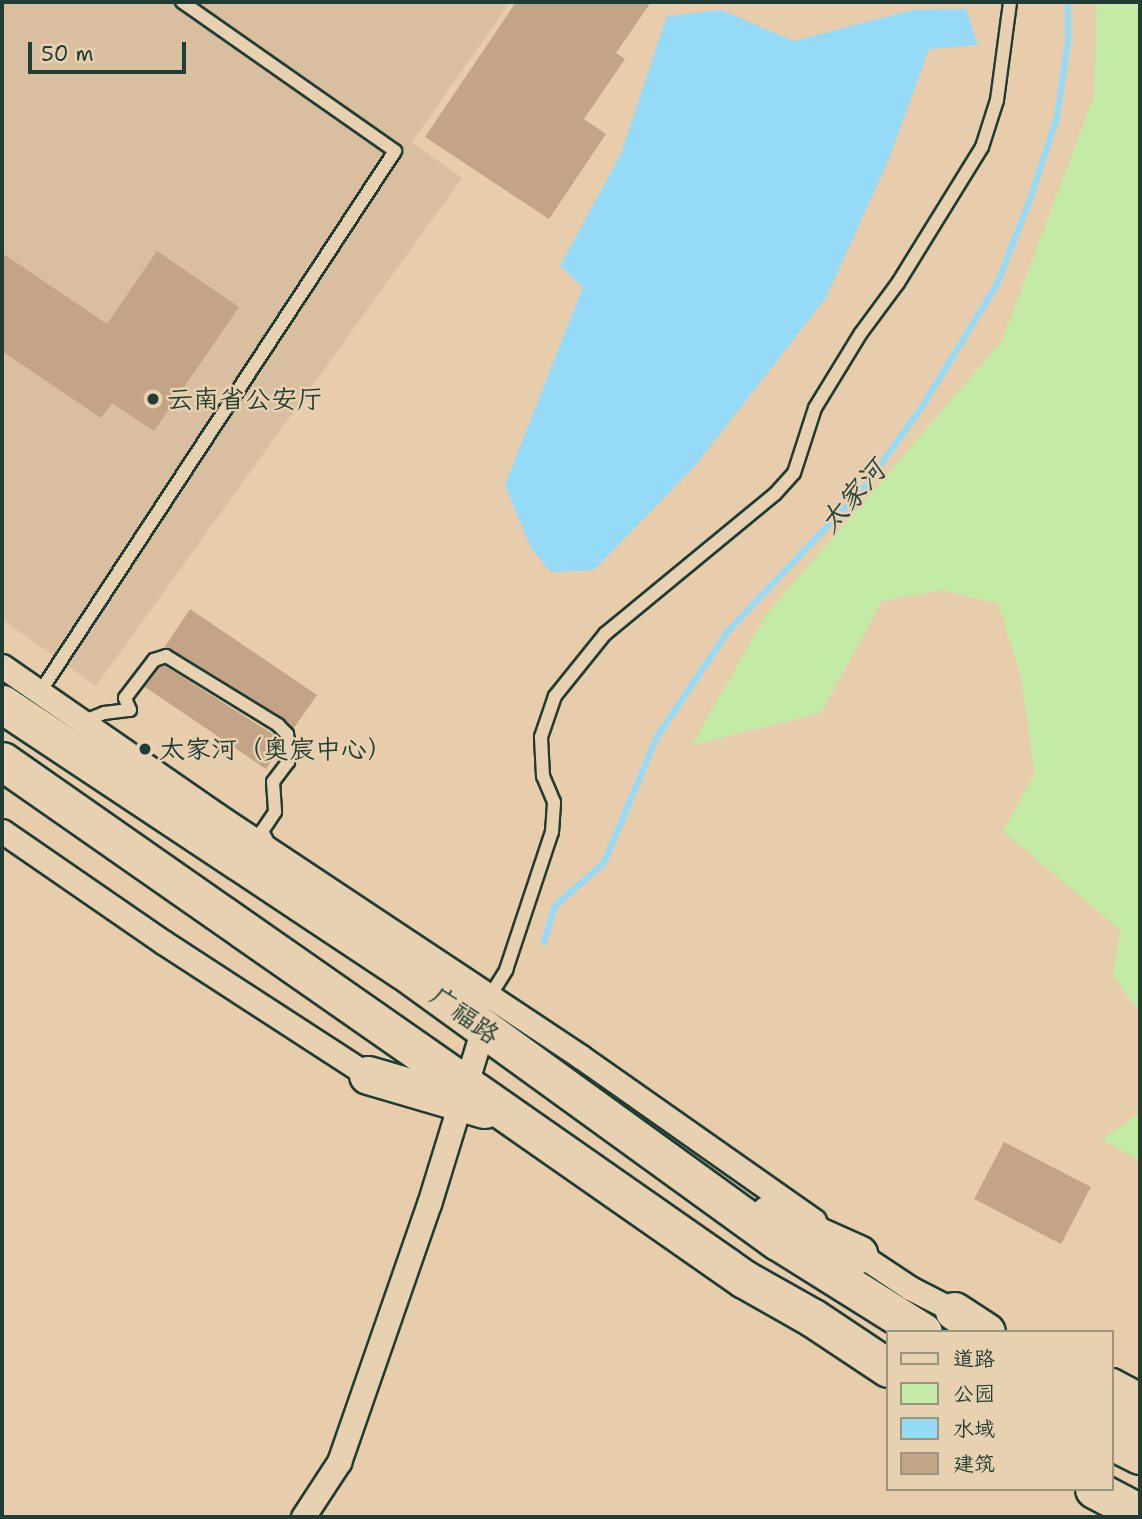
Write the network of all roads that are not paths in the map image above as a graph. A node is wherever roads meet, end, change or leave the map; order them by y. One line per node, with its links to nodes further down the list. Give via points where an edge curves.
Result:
1 (182, 2): 4 (lane, via 395,151)
2 (1010, 2): 13 (lane, via 997,100 982,147 815,408 794,473 775,494 605,634 555,696 541,737 544,776 554,802 552,832 506,970)
3 (2, 666): 4 (street)
4 (40, 692): 6 (street)
5 (2, 704): 12 (main road, 广福路)
6 (82, 722): 11 (street); 11 (lane, via 130,710 125,698 154,660 166,656 278,725 286,734 288,762 273,782 275,813 262,831)
7 (2, 761): 9 (main road)
8 (2, 784): 9 (main road)
9 (50, 795): 15 (main road)
10 (5, 840): 14 (street)
11 (275, 854): 12 (main road); 13 (street)
12 (403, 970): 13 (main road, 广福路)
13 (487, 1012): 15 (street); 16 (main road, 广福路); 17 (street, via 752,1175)
14 (368, 1076): 15 (main road)
15 (463, 1093): 22 (main road, via 517,1119 744,1279); 31 (street, via 339,1462)
16 (716, 1196): 17 (main road); 19 (main road, 广福路, via 840,1282)
17 (858, 1254): 18 (street)
18 (954, 1311): 20 (main road); 21 (street)
19 (920, 1330)
20 (983, 1330)
21 (998, 1330)
22 (886, 1367)
23 (1114, 1381): 24 (street)
24 (1140, 1395)
25 (1114, 1407): 26 (main road)
26 (1140, 1420)
27 (1114, 1442): 28 (main road)
28 (1140, 1455)
29 (1098, 1491): 30 (main road)
30 (1140, 1513)
31 (303, 1517)

